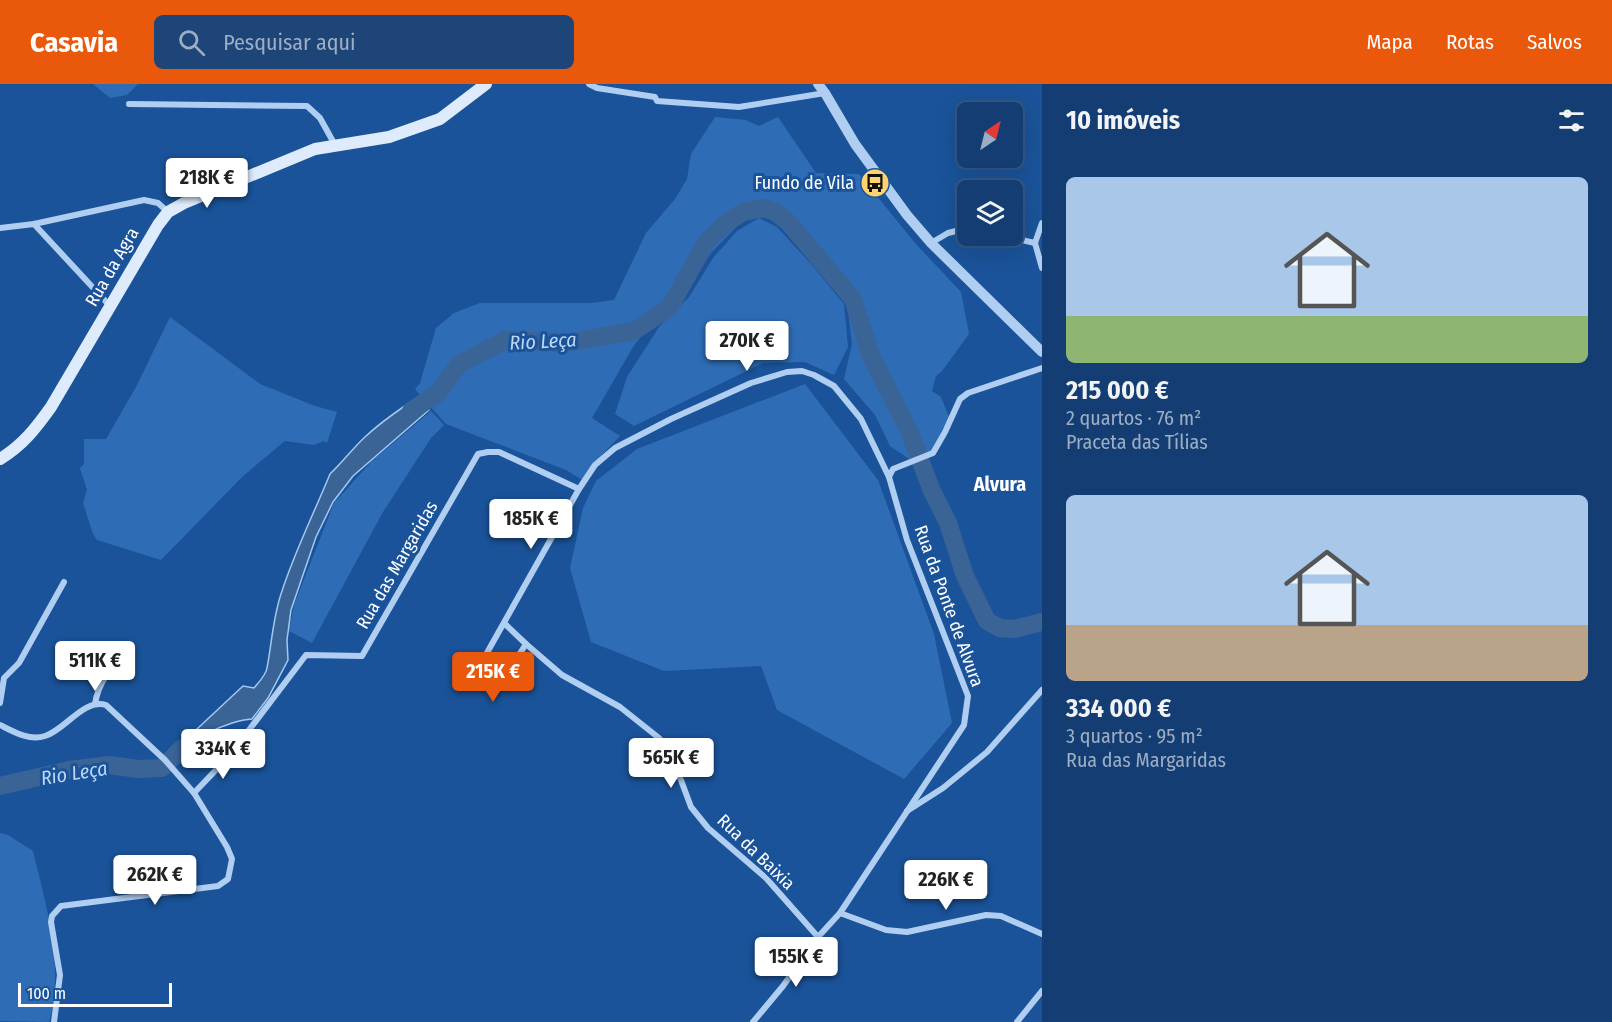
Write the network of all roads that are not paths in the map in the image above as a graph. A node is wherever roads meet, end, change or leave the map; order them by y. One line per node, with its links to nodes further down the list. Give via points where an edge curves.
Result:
1 (486, 84): 5 (main road, Rua da Agra, via 440,119 389,137)
2 (589, 84): 3 (street, via 655,97 657,101 739,107)
3 (822, 87): 12 (street, via 855,144)
4 (129, 104): 5 (street, via 307,106 320,118)
5 (335, 145): 6 (main road, Rua da Agra, via 315,149 219,187)
6 (168, 212): 8 (street, via 158,203 144,200); 15 (main road, Rua da Agra)
7 (1042, 223): 13 (street)
8 (34, 224): 9 (street); 15 (street)
9 (1, 227)
10 (957, 231): 12 (street)
11 (1023, 240): 13 (street)
12 (931, 243): 16 (street)
13 (1035, 243): 14 (street)
14 (1042, 268)
15 (110, 306): 18 (main road, Rua da Agra, via 32,434)
16 (1042, 352)
17 (1042, 368): 19 (street, via 960,399 933,453 893,470)
18 (0, 459)
19 (889, 477): 20 (street, Rua da Ponte de Alvura, via 861,419 834,386 802,371 752,383 615,448 595,465); 32 (street, Rua da Ponte de Alvura, via 907,540 968,696 964,725)
20 (579, 489): 22 (street, Rua da Ponte de Alvura); 29 (street, Rua das Margaridas, via 499,453 478,454 362,656 306,655)
21 (64, 582): 26 (street, via 20,663 4,678)
22 (504, 623): 23 (street, Rua da Baixia); 23 (street, Rua da Ponte de Alvura, via 470,683 496,691)
23 (526, 644): 35 (street, Rua da Baixia, via 562,675 620,707 659,738 672,756 691,807 708,828 766,878)
24 (129, 651): 27 (street, via 102,681)
25 (1042, 690): 32 (street, via 987,752 944,788)
26 (0, 703)
27 (95, 704): 28 (street, via 45,736 23,736); 31 (street, via 106,705 165,760)
28 (0, 725)
29 (249, 730)
30 (235, 750): 31 (street)
31 (194, 794): 37 (street, via 232,859 228,879 218,886 61,906 51,922 60,975)
32 (904, 813): 33 (street, Rua da Ponte de Alvura)
33 (840, 913): 34 (street, via 886,930 907,932 986,915 1001,916); 35 (street, Rua da Ponte de Alvura)
34 (1042, 934)
35 (818, 937): 38 (street, Rua da Ponte de Alvura)
36 (1042, 991): 39 (street)
37 (54, 1022)
38 (753, 1022)
39 (1017, 1022)

